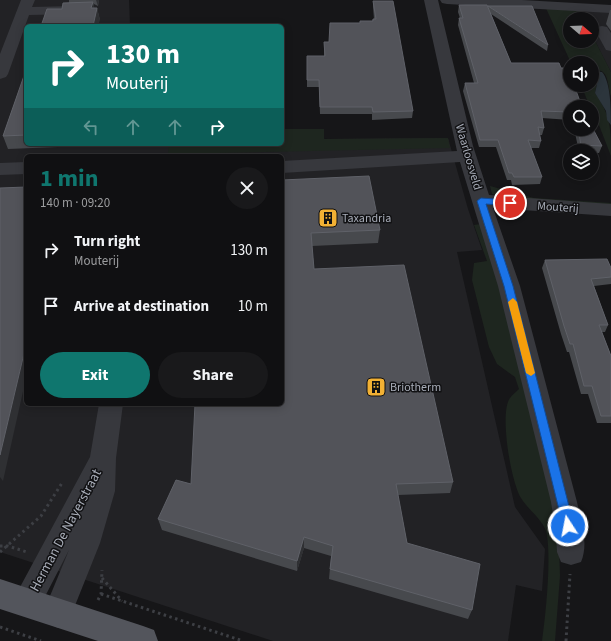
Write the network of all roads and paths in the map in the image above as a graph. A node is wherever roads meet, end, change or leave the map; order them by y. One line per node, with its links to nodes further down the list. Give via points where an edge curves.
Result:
1 (431, 0): 11 (street, Waarloosveld)
2 (447, 0): 3 (street)
3 (493, 1): 7 (street)
4 (61, 5): 5 (street); 6 (street)
5 (26, 6): 10 (street)
6 (91, 9)
7 (611, 9)
8 (602, 30): 9 (street)
9 (611, 48)
10 (0, 74)
11 (468, 156): 12 (street); 15 (street, Waarloosveld)
12 (284, 167)
13 (0, 168): 14 (street)
14 (24, 168)
15 (481, 201): 16 (street, Mouterij); 21 (street, Waarloosveld, via 509,286 564,502)
16 (611, 210)
17 (110, 406): 18 (street, Herman De Nayerstraat)
18 (103, 458): 24 (street, Herman De Nayerstraat); 25 (street, Herman De Nayerstraat, via 102,491 86,543)
19 (65, 478): 20 (path, via 41,516)
20 (0, 552)
21 (571, 552): 30 (path)
22 (0, 594): 24 (main road)
23 (101, 594): 29 (path)
24 (27, 602): 25 (main road)
25 (58, 612): 28 (main road)
26 (0, 627): 27 (path)
27 (41, 641)
28 (143, 641)
29 (243, 641)
30 (566, 641)

